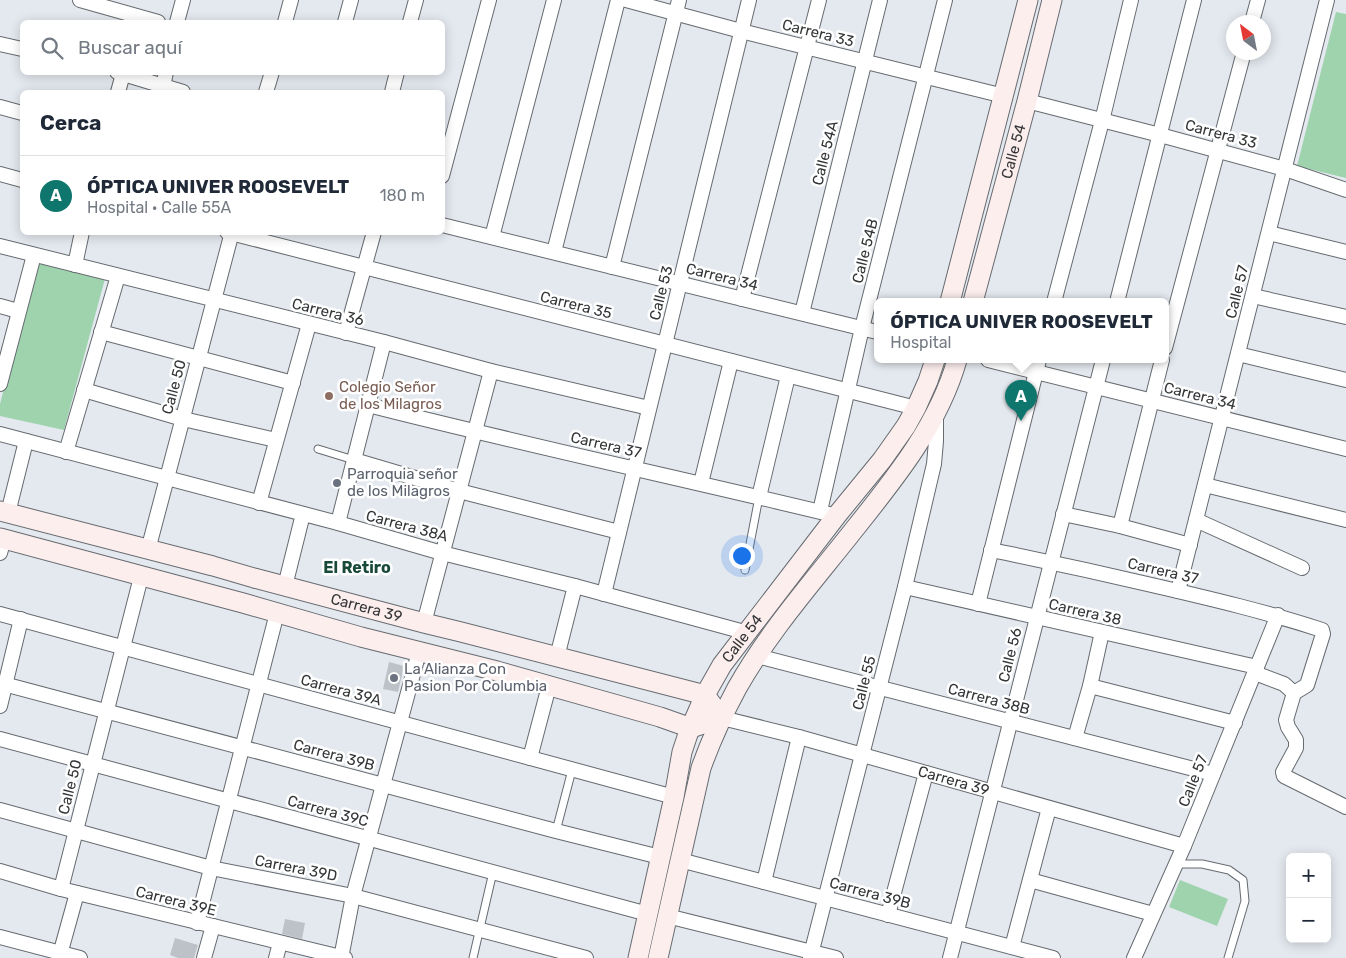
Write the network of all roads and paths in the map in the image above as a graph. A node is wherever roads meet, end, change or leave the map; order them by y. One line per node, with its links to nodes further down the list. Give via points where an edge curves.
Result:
1 (80, 0): 22 (street)
2 (183, 0): 23 (street)
3 (291, 0): 24 (street)
4 (351, 0): 25 (street)
5 (416, 0): 26 (street)
6 (489, 0): 51 (street)
7 (554, 0): 62 (street)
8 (618, 0): 64 (street)
9 (626, 0): 20 (street, Carrera 33)
10 (749, 0): 27 (street, Calle 53)
11 (819, 0): 29 (street)
12 (880, 0): 32 (street, Calle 54A)
13 (946, 0): 38 (street, Calle 54B)
14 (1028, 0): 44 (main road, Calle 54)
15 (1052, 0): 45 (main road, Calle 54)
16 (1131, 0): 48 (street)
17 (1194, 0): 49 (street)
18 (1258, 0): 21 (street)
19 (1328, 0): 52 (street, Calle 57)
20 (677, 7): 27 (street, Carrera 33); 68 (street)
21 (1254, 15)
22 (151, 20)
23 (178, 20)
24 (286, 20)
25 (346, 20)
26 (411, 20)
27 (741, 31): 29 (street, Carrera 33); 71 (street, Calle 53)
28 (0, 44): 30 (street)
29 (807, 47): 32 (street, Carrera 33); 77 (street)
30 (20, 49)
31 (1242, 60): 50 (street)
32 (864, 62): 38 (street, Carrera 33); 81 (street, Calle 54A)
33 (120, 75): 40 (street)
34 (127, 75): 39 (street)
35 (165, 75): 39 (street)
36 (271, 75): 42 (street)
37 (397, 75): 43 (street)
38 (926, 77): 44 (street, Carrera 33); 84 (street, Calle 54B)
39 (163, 86): 41 (street)
40 (118, 90)
41 (176, 90)
42 (267, 90)
43 (393, 90)
44 (1004, 96): 73 (main road, Calle 54)
45 (1027, 102): 48 (street, Carrera 33); 74 (main road, Calle 54)
46 (0, 107): 47 (street)
47 (20, 112)
48 (1102, 121): 49 (street, Carrera 33); 75 (street)
49 (1160, 135): 50 (street, Carrera 33); 76 (street)
50 (1218, 150): 52 (street, Carrera 33); 88 (street)
51 (445, 165)
52 (1285, 169): 55 (street, Carrera 33); 57 (street, Calle 57)
53 (0, 174): 54 (street)
54 (20, 179)
55 (1346, 190)
56 (445, 226): 62 (street, Carrera 34)
57 (1268, 233): 65 (street); 72 (street, Calle 57)
58 (81, 235): 67 (street)
59 (230, 235): 78 (street, Calle 50)
60 (238, 235): 69 (street, Carrera 35)
61 (373, 235): 69 (street)
62 (492, 237): 64 (street, Carrera 34)
63 (0, 246): 66 (street, Carrera 36)
64 (554, 252): 68 (street, Carrera 34)
65 (1346, 252)
66 (34, 255): 67 (street, Carrera 36); 80 (street)
67 (75, 265): 70 (street, Carrera 36)
68 (612, 267): 71 (street, Carrera 34)
69 (365, 268): 87 (street); 90 (street, Carrera 35)
70 (118, 276): 78 (street, Carrera 36); 86 (street)
71 (680, 283): 77 (street, Carrera 34); 90 (street, Calle 53)
72 (1253, 296): 82 (street); 91 (street, Calle 57)
73 (951, 298)
74 (974, 298)
75 (1055, 298)
76 (1118, 298)
77 (742, 299): 81 (street, Carrera 34)
78 (215, 300): 83 (street, Carrera 36); 92 (street, Calle 50)
79 (0, 306): 80 (street)
80 (18, 312): 101 (street)
81 (802, 313): 84 (street, Carrera 34)
82 (1346, 317)
83 (309, 324): 87 (street, Carrera 36); 104 (street)
84 (862, 328): 85 (street, Carrera 34); 107 (street, Calle 54B)
85 (874, 331)
86 (101, 332): 92 (street); 106 (street)
87 (346, 333): 89 (street, Carrera 36)
88 (1169, 333)
89 (384, 342): 100 (street, Carrera 36); 109 (street)
90 (665, 344): 93 (street, Carrera 35); 110 (street, Calle 53)
91 (1238, 354): 103 (street); 113 (street, Calle 57)
92 (199, 358): 104 (street); 114 (street, Calle 50)
93 (731, 361): 102 (street, Carrera 35); 125 (street)
94 (934, 363): 111 (main road, Calle 54)
95 (956, 363): 112 (main road, Calle 54)
96 (1012, 363): 99 (street, Carrera 34)
97 (1102, 363): 105 (street, Calle 56)
98 (1161, 363): 108 (street)
99 (1037, 366): 105 (street, Carrera 34); 142 (street)
100 (491, 371): 110 (street, Carrera 36); 115 (street)
101 (1, 376)
102 (788, 376): 107 (street, Carrera 35); 128 (street)
103 (1346, 380)
104 (292, 383): 117 (street)
105 (1096, 387): 108 (street, Carrera 34); 133 (street, Calle 56)
106 (84, 390): 114 (street); 121 (street)
107 (846, 391): 111 (street, Carrera 35); 131 (street, Calle 54B)
108 (1151, 400): 113 (street, Carrera 34); 137 (street)
109 (368, 405): 115 (street, Carrera 37); 122 (street)
110 (649, 408): 123 (street, Calle 53)
111 (916, 408): 131 (main road, Calle 54, via 882,460)
112 (936, 413): 152 (street, Calle 55, via 934,464); 170 (main road, Calle 54, via 896,475)
113 (1222, 418): 120 (street, Carrera 34); 126 (street, Calle 57)
114 (183, 419): 117 (street); 124 (street, Calle 50)
115 (474, 432): 123 (street, Carrera 37); 127 (street)
116 (0, 434): 118 (street, Carrera 38A)
117 (276, 440): 129 (street)
118 (26, 441): 121 (street, Carrera 38A); 130 (street)
119 (318, 449): 122 (lane)
120 (1346, 449)
121 (66, 452): 124 (street, Carrera 38A)
122 (354, 460): 127 (street); 136 (street)
123 (635, 468): 125 (street, Carrera 37); 138 (street, Calle 53)
124 (167, 478): 129 (street, Carrera 38A); 141 (street, Calle 50)
125 (702, 484): 128 (street, Carrera 37)
126 (1205, 485): 134 (street, Calle 57); 135 (street)
127 (459, 490): 138 (street); 143 (street)
128 (759, 497): 131 (street, Carrera 37); 147 (lane)
129 (259, 503): 132 (street, Carrera 38A)
130 (4, 512): 141 (main road, Carrera 39)
131 (828, 513): 166 (main road, Calle 54)
132 (303, 514): 136 (street, Carrera 38A); 150 (street)
133 (1063, 514): 137 (street); 144 (street, Calle 56)
134 (1196, 520): 140 (street, Calle 57); 146 (street)
135 (1346, 520)
136 (338, 523): 143 (street, Carrera 38A)
137 (1120, 526): 140 (street)
138 (619, 532): 155 (street, Calle 53)
139 (1, 543): 148 (main road, Carrera 39)
140 (1190, 546): 153 (street, Calle 57)
141 (148, 550): 145 (main road, Carrera 39)
142 (991, 550): 144 (street, Carrera 37); 157 (street)
143 (442, 553): 151 (street, Carrera 38A); 163 (street)
144 (1051, 562): 153 (street, Carrera 37); 161 (street, Calle 56)
145 (213, 566): 149 (main road, Carrera 39); 154 (main road, via 221,572 223,581 219,590)
146 (1302, 568)
147 (745, 570)
148 (141, 577): 154 (main road, Carrera 39); 168 (street, Calle 50)
149 (254, 578): 150 (main road, Carrera 39); 156 (main road, via 239,583 237,594)
150 (284, 586): 163 (main road, Carrera 39)
151 (575, 586): 155 (street, Carrera 38A); 171 (street)
152 (905, 587): 157 (street, Carrera 38); 181 (street, Calle 55)
153 (1178, 591): 160 (street, Carrera 37)
154 (205, 593): 156 (main road, Carrera 39)
155 (604, 594): 166 (street, Carrera 38A)
156 (243, 603): 158 (main road, Carrera 39)
157 (978, 604): 161 (street, Carrera 38)
158 (277, 613): 169 (main road, Carrera 39); 177 (street)
159 (0, 614): 162 (street, Carrera 39A)
160 (1278, 615): 174 (street, Calle 57); 182 (street, Carrera 37, via 1322,630 1324,634 1307,685)
161 (1037, 618): 165 (street, Carrera 38); 188 (street, Calle 56)
162 (21, 620): 168 (street, Carrera 39A); 176 (street)
163 (424, 624): 164 (main road, Carrera 39)
164 (461, 632): 167 (main road, Carrera 39); 172 (main road, via 467,640 468,649 462,657)
165 (1102, 632): 174 (street, Carrera 38); 179 (street)
166 (748, 633): 173 (main road, Calle 54)
167 (505, 644): 171 (main road, Carrera 39); 175 (main road, via 496,645 488,654 490,666)
168 (123, 647): 177 (street, Carrera 39A); 185 (street, Calle 50)
169 (419, 652): 172 (main road, Carrera 39); 189 (street)
170 (757, 656): 181 (street, Carrera 38B); 187 (main road, Calle 54)
171 (557, 657): 180 (main road, Carrera 39)
172 (450, 660): 175 (main road, Carrera 39)
173 (722, 665): 180 (main road, via 708,682 693,688); 183 (main road, Calle 54)
174 (1256, 670): 182 (street, Carrera 38, via 1284,684); 190 (street, Calle 57)
175 (497, 671): 178 (main road, Carrera 39)
176 (3, 683): 184 (street); 185 (street, Carrera 39B)
177 (259, 684): 189 (street, Carrera 39A); 195 (street)
178 (549, 686): 186 (main road, Carrera 39); 198 (street)
179 (1090, 686): 190 (street); 194 (street)
180 (676, 688): 183 (main road, Carrera 39)
181 (879, 688): 188 (street, Carrera 38B); 197 (street, Calle 55)
182 (1294, 693): 207 (street, via 1286,720 1296,740 1296,748 1284,776)
183 (705, 696): 187 (main road); 191 (main road, Calle 54)
184 (0, 706)
185 (106, 711): 195 (street, Carrera 39B); 199 (street, Calle 50)
186 (660, 717): 191 (main road, Carrera 39); 196 (main road, via 678,732)
187 (722, 718): 191 (main road); 192 (street, Carrera 39); 215 (main road, Calle 54, via 701,768)
188 (1010, 722): 194 (street, Carrera 38B); 204 (street, Calle 56)
189 (400, 723): 198 (street, Carrera 39A); 203 (street)
190 (1234, 723): 202 (street, Calle 57)
191 (691, 728): 196 (main road, Calle 54)
192 (799, 737): 197 (street, Carrera 39); 221 (street)
193 (0, 738): 199 (street, Carrera 39C)
194 (1075, 738): 202 (street, Carrera 38B)
195 (242, 747): 203 (street, Carrera 39B); 206 (street)
196 (682, 752): 205 (main road, Calle 54)
197 (862, 755): 201 (street, Carrera 39); 225 (street, Calle 55)
198 (530, 758): 200 (street, Carrera 39A)
199 (93, 764): 206 (street, Carrera 39C); 210 (street, Calle 50)
200 (572, 770): 205 (street, Carrera 39A); 211 (lane)
201 (926, 773): 204 (street, Carrera 39); 228 (street)
202 (1213, 774): 213 (street, Calle 57)
203 (383, 785): 211 (street, Carrera 39B); 212 (street)
204 (992, 791): 208 (street, Carrera 39); 233 (street, Calle 56)
205 (674, 797): 214 (main road, Calle 54)
206 (229, 800): 212 (street, Carrera 39C); 217 (street)
207 (1346, 807)
208 (1049, 808): 213 (street, Carrera 39); 220 (street)
209 (0, 810): 210 (street, Carrera 39D)
210 (76, 830): 217 (street, Carrera 39D); 222 (street, Calle 50)
211 (556, 831): 214 (street, Carrera 39B)
212 (368, 838): 219 (street, Carrera 39C); 224 (street)
213 (1184, 846): 216 (street, Calle 57)
214 (660, 857): 226 (main road, Calle 54)
215 (680, 860): 221 (street, Carrera 39B); 229 (main road, Calle 54)
216 (1176, 864): 227 (street, Calle 57); 251 (lane, via 1202,864 1229,870 1243,880 1245,901)
217 (211, 868): 224 (street, Carrera 39D); 230 (street)
218 (0, 871): 222 (street, Carrera 39E)
219 (493, 872): 226 (street, Carrera 39C); 232 (lane)
220 (1030, 880): 227 (street); 236 (street)
221 (764, 882): 225 (street, Carrera 39B)
222 (61, 889): 223 (street, Carrera 39E)
223 (77, 893): 230 (street, Carrera 39E); 237 (street)
224 (353, 896): 232 (street, Carrera 39D); 242 (street)
225 (825, 898): 228 (street, Carrera 39B); 238 (street, Calle 55)
226 (648, 914): 245 (main road, Calle 54)
227 (1154, 914): 250 (street, Calle 57)
228 (888, 915): 233 (street, Carrera 39B)
229 (667, 916): 238 (street); 246 (main road, Calle 54)
230 (197, 923): 231 (street, Carrera 39E)
231 (212, 926): 235 (street, Carrera 39E); 240 (street)
232 (479, 929): 243 (lane); 244 (street, Carrera 39D)
233 (956, 932): 236 (street, Carrera 39B); 248 (street, Calle 56)
234 (0, 937): 237 (street)
235 (280, 943): 241 (street); 242 (street, Carrera 39E)
236 (1012, 947): 249 (street, Carrera 39B)
237 (60, 955): 239 (street)
238 (810, 955): 247 (street)
239 (80, 958)
240 (204, 958)
241 (276, 958)
242 (342, 958)
243 (472, 958)
244 (586, 958)
245 (638, 958)
246 (658, 958)
247 (836, 958)
248 (950, 958)
249 (1053, 958)
250 (1134, 958)
251 (1228, 958)

